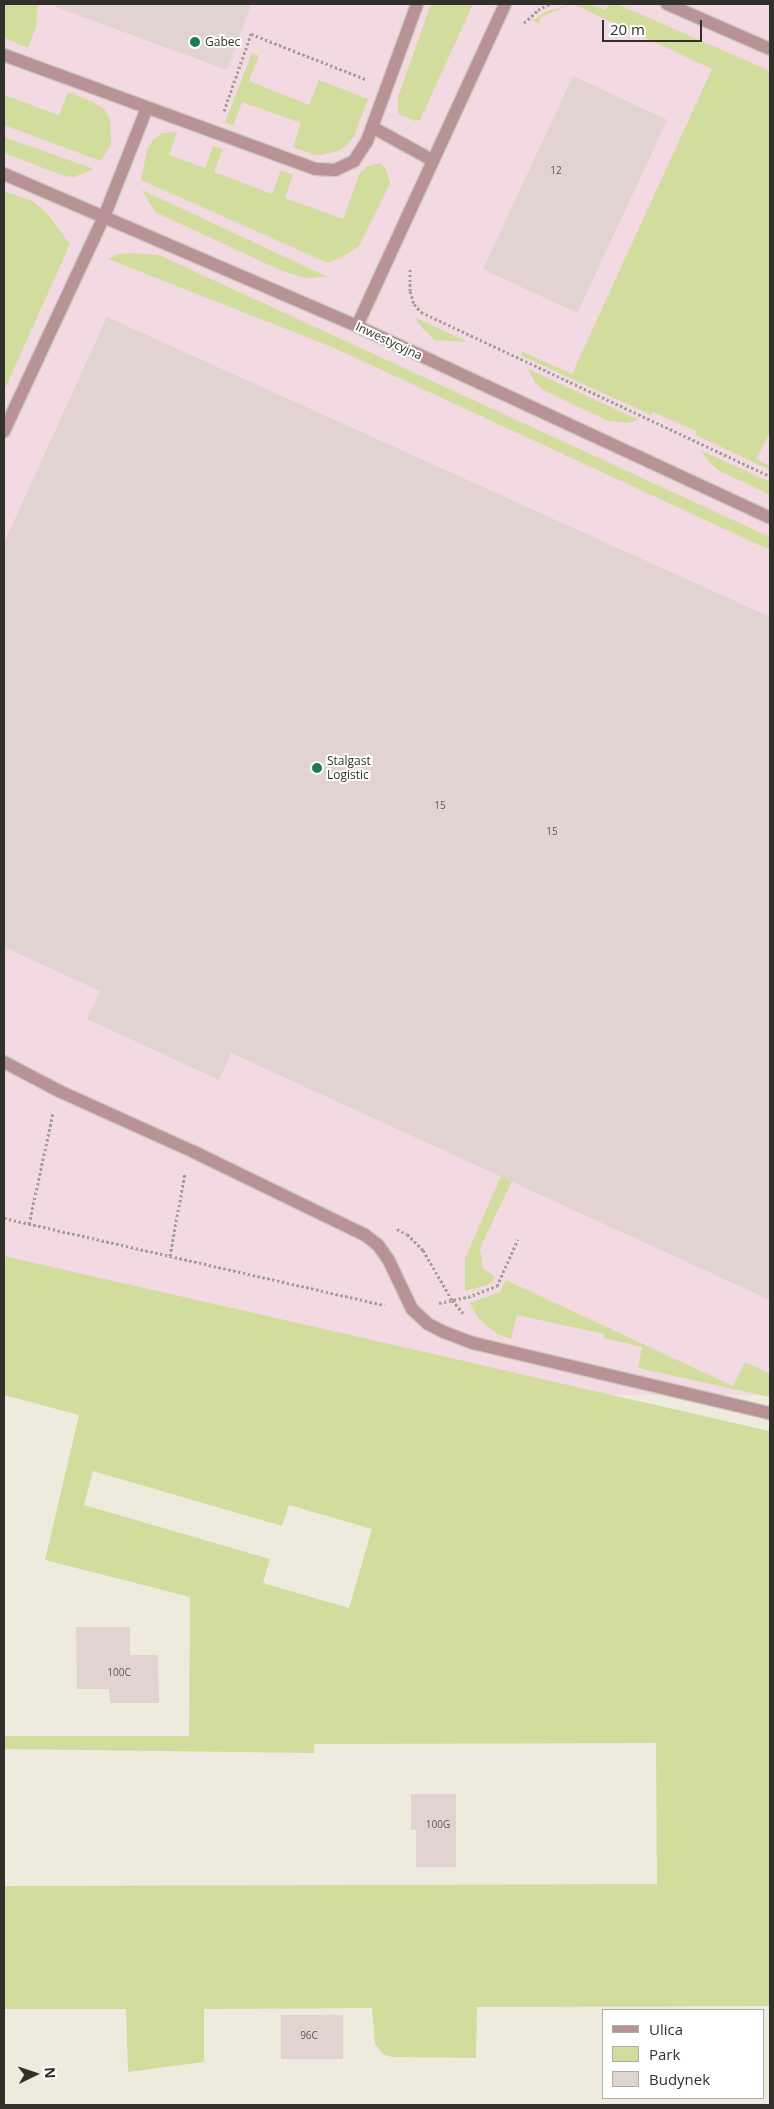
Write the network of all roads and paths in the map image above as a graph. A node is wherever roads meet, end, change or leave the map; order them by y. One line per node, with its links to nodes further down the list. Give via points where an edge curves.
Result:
1 (417, 4): 6 (street)
2 (505, 4): 10 (street)
3 (667, 4): 4 (street)
4 (770, 49)
5 (4, 55): 7 (street)
6 (386, 88): 8 (street); 9 (path, via 251,34)
7 (147, 108): 9 (street); 12 (street)
8 (372, 128): 9 (street, via 354,161 346,167 326,170); 10 (street)
9 (217, 133)
10 (432, 160): 14 (street)
11 (4, 174): 12 (street, Inwestycyjna)
12 (104, 217): 14 (street, Inwestycyjna); 15 (street)
13 (412, 260): 16 (path, via 410,291 421,312)
14 (357, 326): 17 (street, Inwestycyjna)
15 (4, 431)
16 (770, 476)
17 (770, 518)
18 (4, 1062): 19 (street)
19 (60, 1091): 20 (street); 22 (path, via 56,1097)
20 (194, 1152): 24 (path, via 187,1164); 25 (street, via 365,1234 378,1245 389,1262)
21 (4, 1218): 22 (path)
22 (29, 1224): 24 (path)
23 (518, 1239): 25 (path, via 497,1286 468,1297)
24 (170, 1256): 25 (path, via 393,1308)
25 (412, 1309): 26 (street, via 428,1324 473,1343)
26 (770, 1413)

